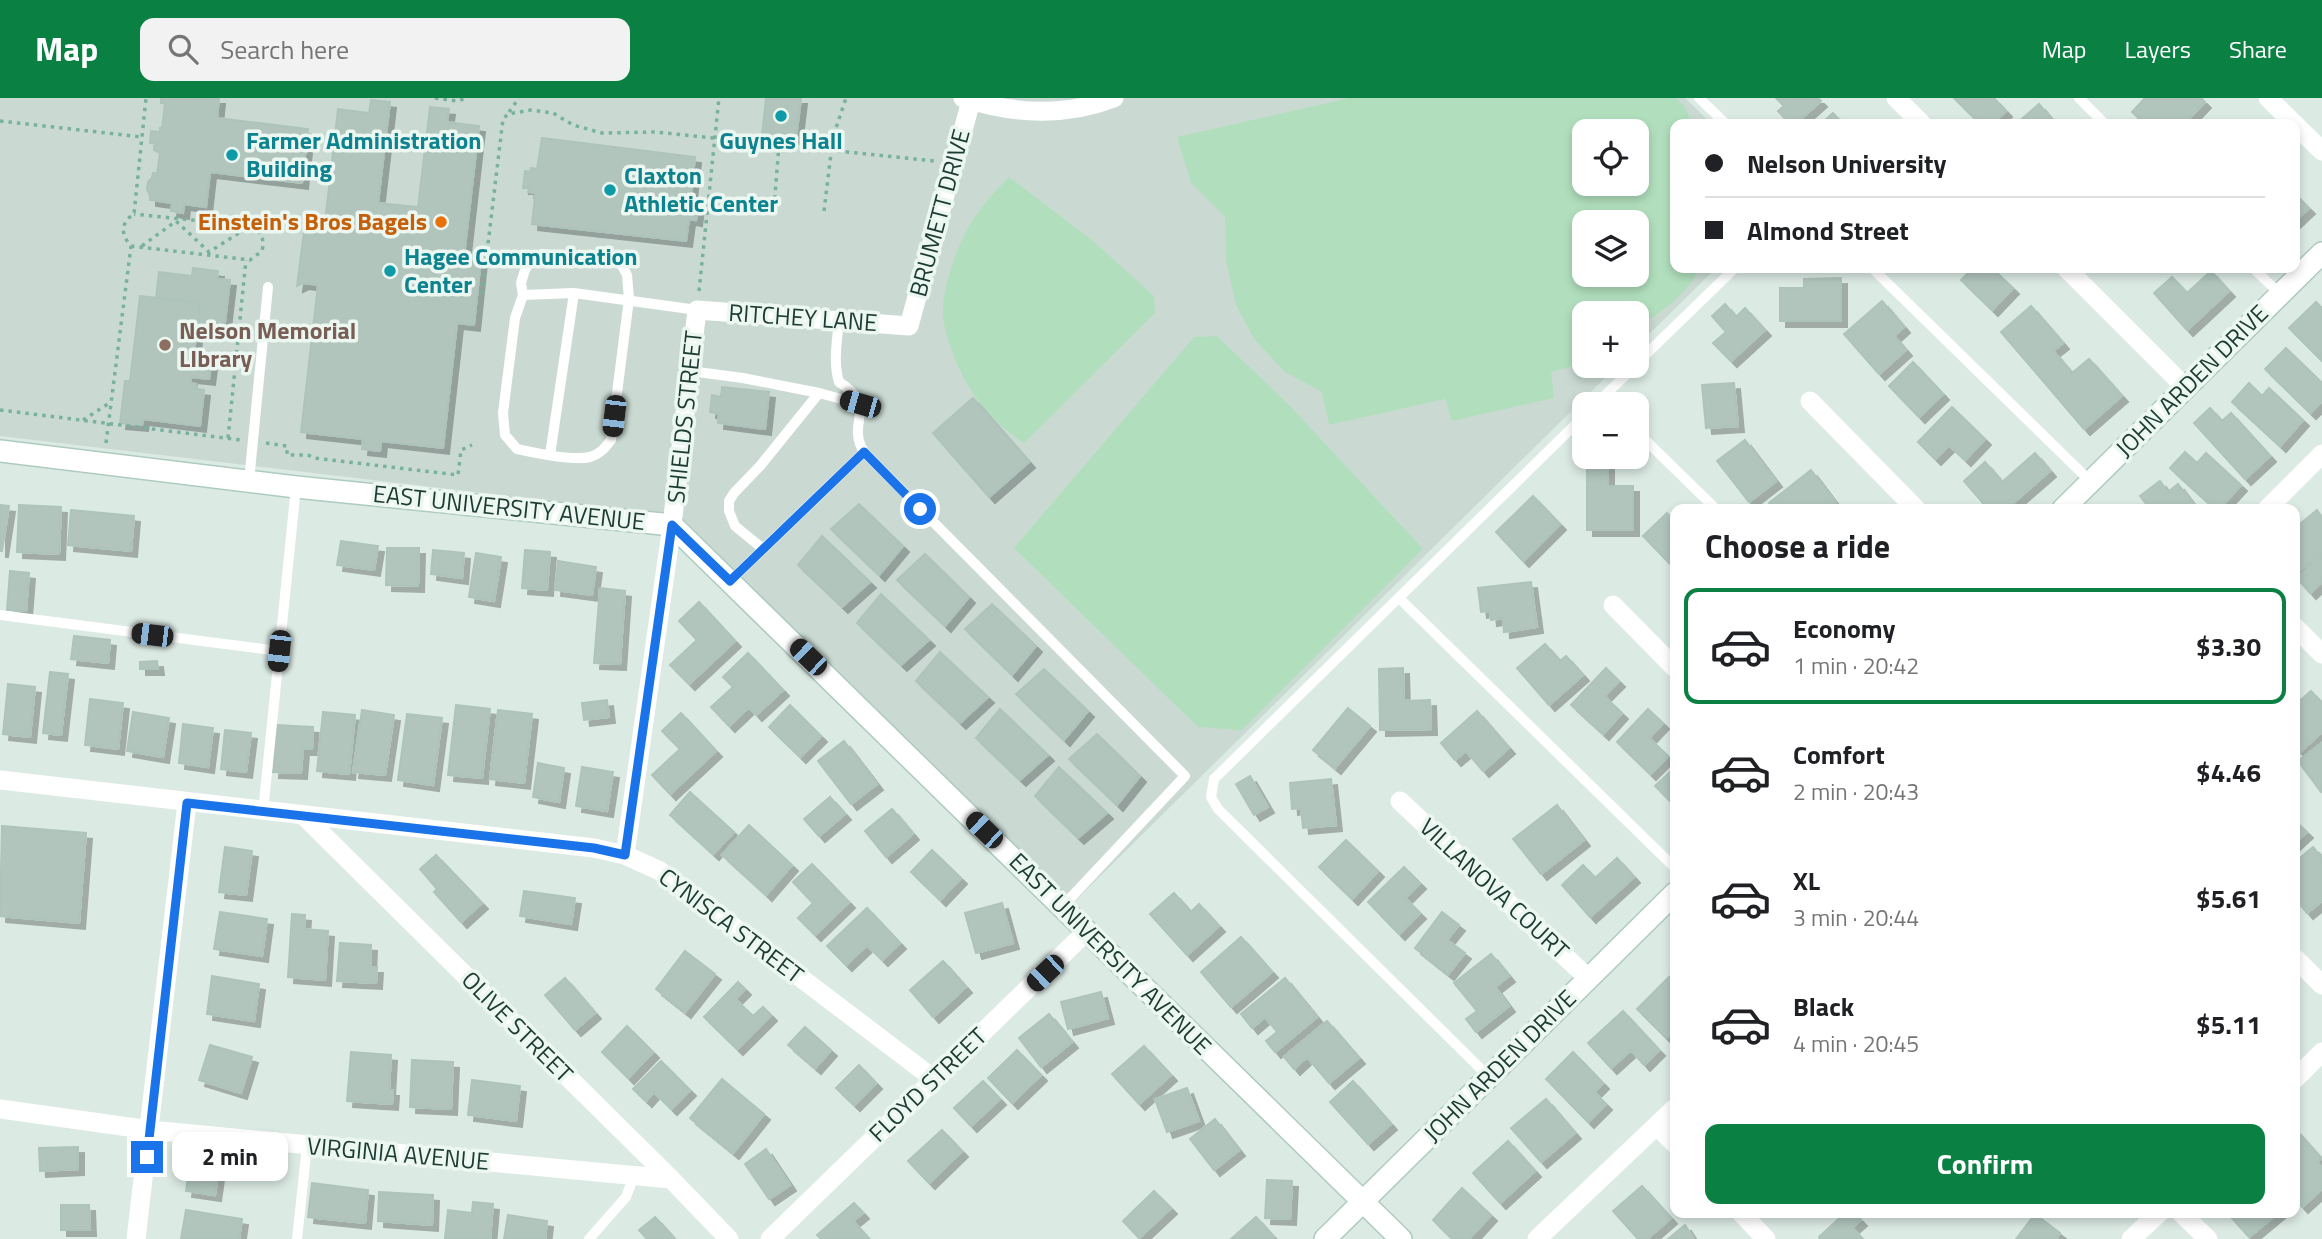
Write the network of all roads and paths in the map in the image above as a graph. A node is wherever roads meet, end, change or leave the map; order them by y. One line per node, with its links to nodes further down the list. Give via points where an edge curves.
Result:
1 (146, 98): 20 (path)
2 (435, 98): 3 (path)
3 (467, 98)
4 (519, 98): 13 (path)
5 (719, 98): 21 (path)
6 (846, 98): 23 (path)
7 (1114, 98): 12 (street, via 1055,112)
8 (1699, 98): 14 (lane)
9 (1896, 98): 15 (street)
10 (2078, 98): 16 (lane)
11 (2268, 98): 17 (street)
12 (967, 99): 25 (street, BRUMETT DRIVE)
13 (508, 114): 21 (path, via 544,111 602,133); 42 (path, via 503,119)
14 (1721, 119)
15 (1917, 119)
16 (2100, 119)
17 (2289, 119)
18 (0, 121): 20 (path)
19 (2300, 129): 24 (street)
20 (142, 137): 28 (path)
21 (715, 138): 22 (path); 46 (path)
22 (779, 145): 23 (path); 26 (path)
23 (831, 150): 25 (path); 27 (path)
24 (2322, 151)
25 (954, 163): 48 (street, BRUMETT DRIVE)
26 (774, 207)
27 (824, 211)
28 (134, 214): 29 (path); 31 (path, via 123,229)
29 (176, 220): 30 (path); 32 (path); 33 (path)
30 (250, 226): 33 (path); 35 (path, via 264,243 259,255)
31 (131, 246): 32 (path); 56 (path)
32 (140, 247): 33 (path)
33 (209, 253): 35 (path)
34 (2322, 253): 44 (street, JOHN ARDEN DRIVE)
35 (246, 260): 60 (path)
36 (1730, 273): 49 (lane)
37 (1877, 273): 68 (lane)
38 (2071, 273): 52 (street)
39 (2258, 273): 44 (lane)
40 (268, 287): 67 (lane)
41 (574, 293): 43 (lane); 45 (lane); 65 (lane)
42 (482, 294)
43 (523, 295): 45 (lane, via 525,270 542,254 620,262 627,275); 65 (lane, via 515,318 503,413 505,435 517,449)
44 (2280, 295): 52 (street, JOHN ARDEN DRIVE)
45 (629, 299): 46 (lane); 65 (lane, via 611,440 603,451 589,457)
46 (697, 310): 47 (street, RITCHEY LANE); 50 (street, SHIELDS STREET)
47 (839, 320): 48 (street, RITCHEY LANE); 57 (lane, via 837,377)
48 (909, 326)
49 (1649, 352)
50 (690, 371): 54 (lane); 74 (street, SHIELDS STREET)
51 (1624, 378): 53 (lane)
52 (2185, 387): 68 (street, JOHN ARDEN DRIVE)
53 (1611, 392)
54 (819, 393): 57 (lane); 75 (lane, via 729,501 735,526)
55 (1810, 401): 71 (street)
56 (111, 402): 58 (path); 66 (path)
57 (860, 404): 63 (lane, via 856,434)
58 (83, 420)
59 (1572, 428): 77 (lane)
60 (228, 438)
61 (1649, 444): 70 (lane)
62 (0, 450): 66 (street, EAST UNIVERSITY AVENUE)
63 (864, 452): 75 (lane); 92 (lane, via 1185,776)
64 (2322, 454): 73 (street)
65 (550, 455)
66 (103, 464): 67 (street, EAST UNIVERSITY AVENUE)
67 (249, 481): 69 (street, EAST UNIVERSITY AVENUE)
68 (2091, 482): 72 (street, JOHN ARDEN DRIVE)
69 (296, 487): 74 (street, EAST UNIVERSITY AVENUE); 81 (lane)
70 (1711, 504)
71 (1911, 504)
72 (2068, 504)
73 (2272, 504)
74 (672, 525): 76 (street, EAST UNIVERSITY AVENUE); 89 (street, SHIELDS STREET)
75 (763, 549): 76 (lane)
76 (730, 581): 92 (street, EAST UNIVERSITY AVENUE)
77 (1399, 598): 90 (lane); 99 (lane, via 1214,779 1211,797)
78 (1612, 605): 83 (street)
79 (0, 615): 81 (lane)
80 (2300, 632): 82 (street)
81 (279, 651): 87 (lane)
82 (2322, 654)
83 (1670, 663)
84 (0, 780): 86 (street, CYNISCA STREET)
85 (1400, 801): 95 (street, VILLANOVA COURT)
86 (187, 803): 87 (street, CYNISCA STREET); 104 (street)
87 (263, 811): 88 (street, CYNISCA STREET)
88 (303, 816): 89 (street, CYNISCA STREET); 108 (street, OLIVE STREET)
89 (625, 855): 100 (street, CYNISCA STREET, via 660,870)
90 (1670, 863)
91 (1670, 898): 95 (street, JOHN ARDEN DRIVE)
92 (1062, 906): 93 (street, EAST UNIVERSITY AVENUE)
93 (1087, 931): 100 (street, FLOYD STREET); 109 (street, EAST UNIVERSITY AVENUE)
94 (2300, 963): 96 (street)
95 (1588, 978): 99 (street, JOHN ARDEN DRIVE)
96 (2322, 985)
97 (2322, 1052): 98 (street)
98 (2300, 1074)
99 (1488, 1076): 109 (street, JOHN ARDEN DRIVE)
100 (934, 1079): 117 (street, FLOYD STREET)
101 (0, 1109): 104 (street, VIRGINIA AVENUE)
102 (1670, 1113): 103 (street)
103 (1657, 1126): 105 (street); 120 (street)
104 (150, 1130): 106 (street, VIRGINIA AVENUE); 113 (street)
105 (1670, 1139)
106 (307, 1146): 107 (street, VIRGINIA AVENUE); 114 (lane)
107 (634, 1176): 108 (street, VIRGINIA AVENUE); 115 (lane, via 626,1197)
108 (671, 1179): 116 (street, OLIVE STREET)
109 (1362, 1202): 118 (street, JOHN ARDEN DRIVE); 119 (street, EAST UNIVERSITY AVENUE)
110 (1746, 1218): 121 (street)
111 (2154, 1218): 122 (street)
112 (2186, 1218): 123 (street)
113 (136, 1239)
114 (297, 1239)
115 (589, 1239)
116 (729, 1239)
117 (770, 1239)
118 (1325, 1239)
119 (1401, 1239)
120 (1537, 1239)
121 (1766, 1239)
122 (2131, 1239)
123 (2208, 1239)

